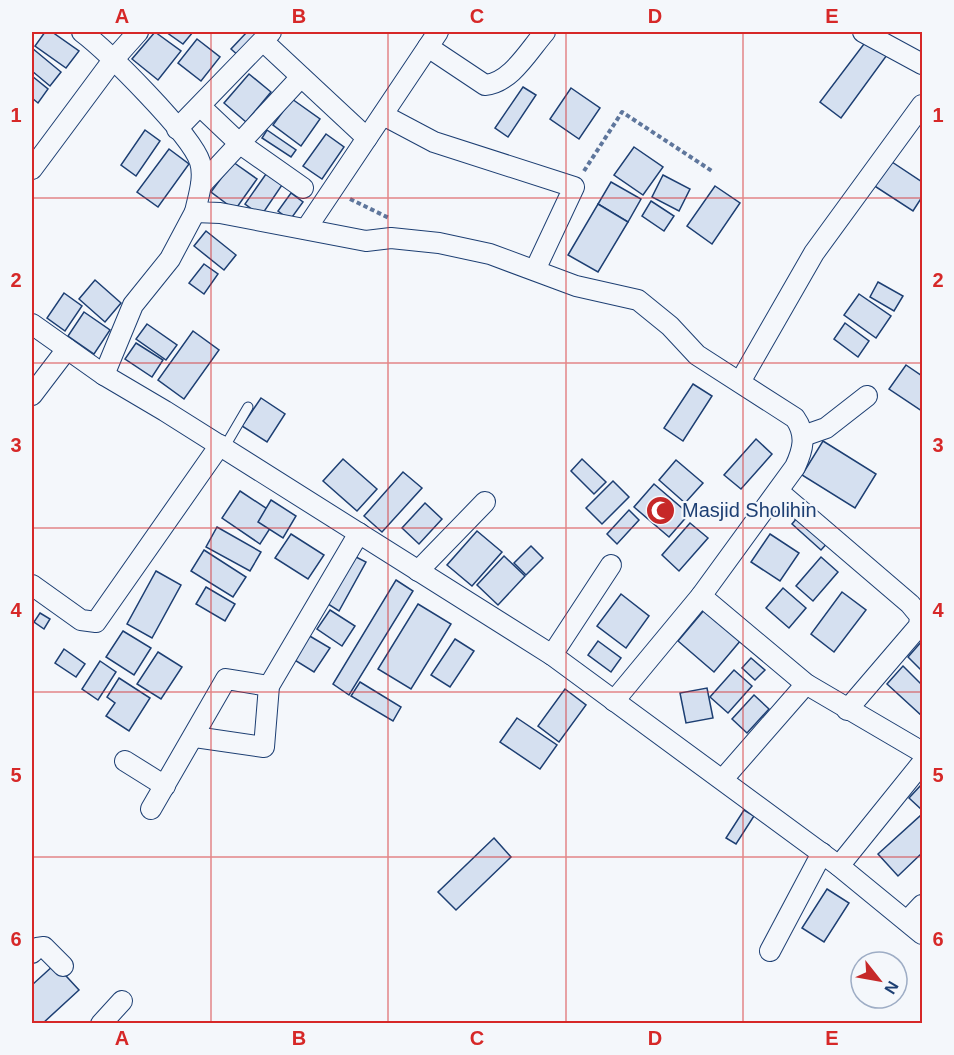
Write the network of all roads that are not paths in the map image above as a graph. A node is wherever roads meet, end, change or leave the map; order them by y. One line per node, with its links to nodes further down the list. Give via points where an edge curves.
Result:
1 (82, 32): 7 (street)
2 (138, 32): 7 (street)
3 (545, 32): 6 (street, via 505,78 485,85)
4 (862, 32): 8 (street)
5 (268, 37): 9 (street); 11 (street)
6 (433, 39): 12 (street)
7 (113, 60): 13 (street); 16 (street)
8 (922, 64)
9 (301, 77): 14 (street); 15 (street)
10 (922, 105): 25 (street, via 814,253)
11 (200, 106): 13 (street); 15 (street)
12 (383, 115): 14 (street); 21 (street, via 434,142 574,187)
13 (177, 129): 17 (street, via 201,163)
14 (367, 138): 20 (street)
15 (239, 143): 17 (street); 18 (street)
16 (32, 169)
17 (201, 184): 19 (street)
18 (303, 188)
19 (195, 212): 20 (street); 24 (street, via 170,259 133,305)
20 (306, 229): 21 (street, via 366,241 391,238 439,243 490,254)
21 (535, 270): 25 (street, via 576,286 638,300 697,355)
22 (32, 324): 23 (street)
23 (67, 349): 24 (street); 26 (street)
24 (104, 375): 30 (street)
25 (740, 382): 29 (street, via 795,418)
26 (32, 394)
27 (867, 396): 29 (street, via 826,428)
28 (248, 407): 30 (lane)
29 (803, 436): 31 (street, via 803,450)
30 (222, 447): 33 (street); 36 (street, via 96,622 81,620)
31 (778, 491): 37 (street); 42 (street, via 920,616 919,626)
32 (485, 502): 35 (street)
33 (359, 533): 35 (street); 40 (street)
34 (611, 565): 38 (street)
35 (418, 571): 38 (street)
36 (32, 585)
37 (701, 596): 39 (street); 41 (street)
38 (552, 655): 41 (street)
39 (806, 684): 42 (street); 47 (street)
40 (269, 686): 43 (street, via 226,679); 43 (street, via 264,747)
41 (614, 701): 47 (street)
42 (847, 710): 44 (street)
43 (195, 737): 48 (street)
44 (922, 752)
45 (124, 761): 48 (street)
46 (922, 763): 51 (street)
47 (723, 779): 50 (street)
48 (165, 786): 49 (street)
49 (151, 809)
50 (822, 853): 51 (street); 54 (street)
51 (839, 866): 53 (street)
52 (922, 905): 53 (street)
53 (915, 928)
54 (770, 951)
55 (32, 953): 56 (street, via 44,947)
56 (63, 966)
57 (122, 1001): 58 (street)
58 (102, 1023)

